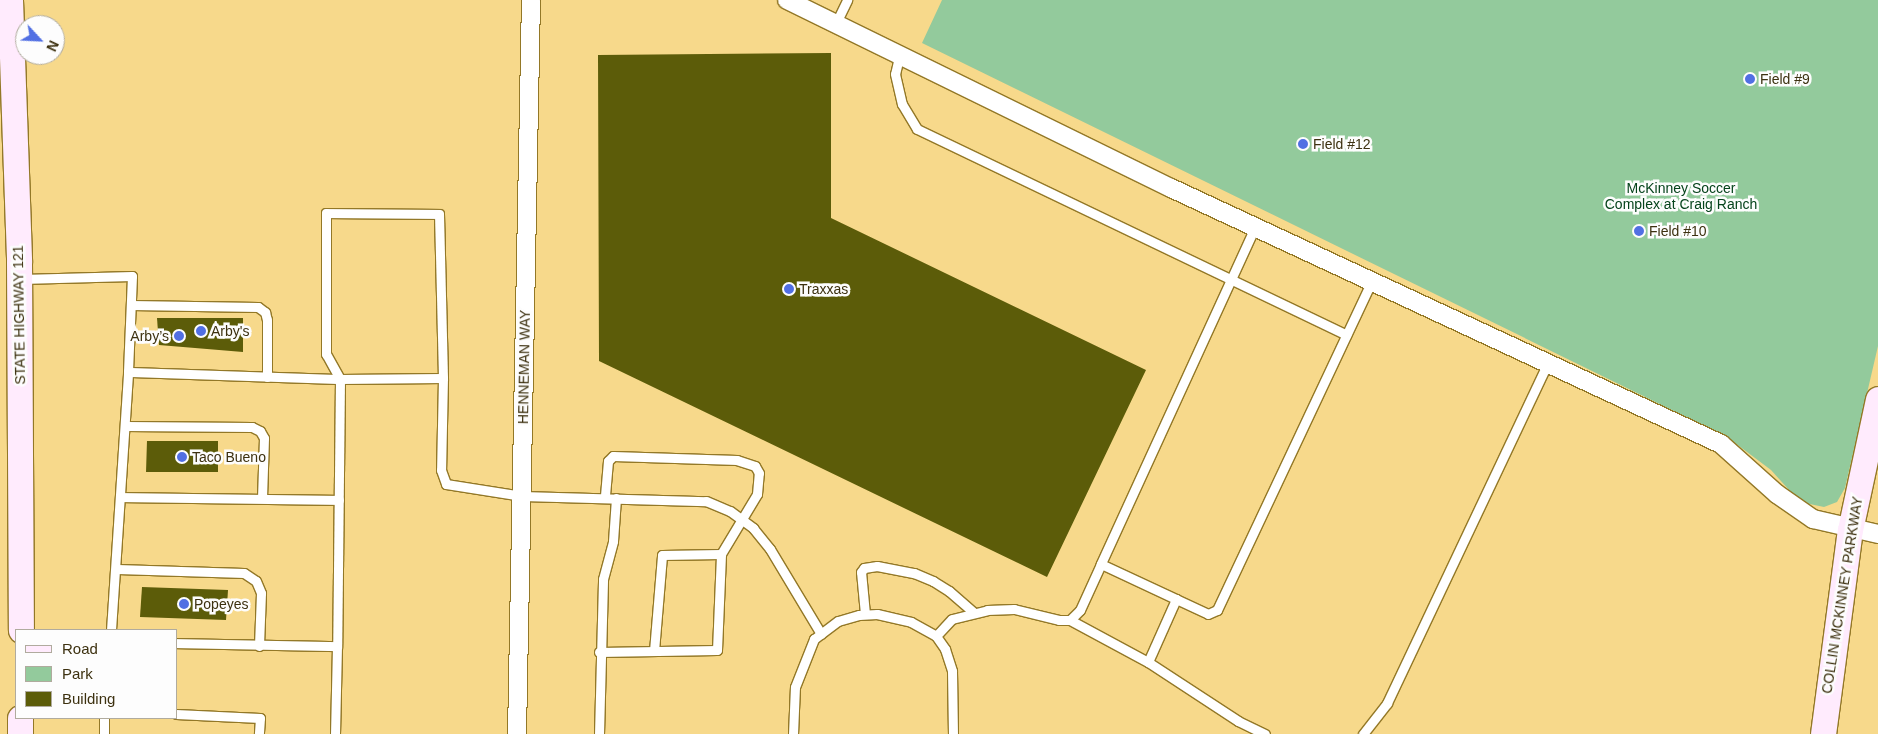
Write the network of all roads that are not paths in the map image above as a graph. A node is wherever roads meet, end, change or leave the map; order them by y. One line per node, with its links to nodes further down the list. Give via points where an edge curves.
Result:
1 (10, 0): 8 (main road, STATE HIGHWAY 121)
2 (531, 0): 20 (street, HENNEMAN WAY)
3 (787, 0): 5 (street)
4 (847, 0): 5 (lane)
5 (835, 25): 6 (street)
6 (899, 57): 7 (street); 9 (lane, via 895,74 902,104 917,129)
7 (1255, 227): 9 (lane); 10 (street)
8 (19, 279): 11 (lane, via 132,276); 36 (main road, STATE HIGHWAY 121)
9 (1230, 281): 12 (lane); 30 (lane)
10 (1371, 282): 12 (lane); 13 (street)
11 (131, 305): 14 (lane); 15 (lane, via 258,307 268,320)
12 (1346, 335): 32 (lane, via 1217,610 1208,614)
13 (1547, 365): 27 (street, via 1721,444 1777,494 1813,519); 58 (lane, via 1387,703)
14 (128, 372): 15 (lane); 19 (lane)
15 (267, 377): 17 (lane)
16 (443, 378): 17 (lane); 17 (lane, via 439,214 326,213 326,354); 20 (lane, via 441,470 446,484)
17 (340, 379): 25 (lane)
18 (1878, 399): 27 (main road, COLLIN MCKINNEY PARKWAY)
19 (125, 426): 21 (lane); 23 (lane, via 252,427 260,431 264,438)
20 (522, 496): 22 (lane); 53 (street, HENNEMAN WAY)
21 (122, 497): 23 (lane); 31 (lane)
22 (604, 497): 24 (lane); 26 (lane, via 608,461 613,456 737,460 755,466 759,472 757,494)
23 (262, 498): 25 (lane)
24 (616, 498): 26 (lane, via 706,501); 44 (lane, via 612,541 603,579)
25 (339, 500): 42 (lane)
26 (740, 519): 29 (lane); 38 (lane, via 753,528 770,549)
27 (1850, 530): 28 (street); 59 (main road, COLLIN MCKINNEY PARKWAY)
28 (1878, 534)
29 (721, 554): 43 (lane, via 662,555); 43 (lane, via 717,650)
30 (1101, 564): 32 (lane); 35 (lane, via 1080,610)
31 (116, 569): 37 (lane); 41 (lane, via 244,573 256,581 261,593)
32 (1176, 599): 45 (lane)
33 (974, 613): 34 (lane, via 933,581 877,566 864,568 861,572); 35 (lane, via 1014,609); 39 (lane, via 952,619)
34 (865, 614): 38 (lane, via 838,621); 39 (lane, via 895,617)
35 (1070, 620): 45 (lane)
36 (21, 629)
37 (110, 629)
38 (821, 634): 55 (lane, via 804,660 795,687)
39 (936, 636): 56 (lane, via 945,649 952,671)
40 (178, 642): 41 (lane)
41 (259, 646): 42 (lane)
42 (338, 646): 52 (lane)
43 (654, 651): 44 (lane)
44 (599, 652): 54 (lane)
45 (1148, 662): 57 (lane, via 1238,721)
46 (178, 714): 51 (lane, via 260,718)
47 (20, 719): 49 (main road)
48 (104, 719): 50 (lane)
49 (20, 734)
50 (104, 734)
51 (259, 734)
52 (335, 734)
53 (517, 734)
54 (599, 734)
55 (793, 734)
56 (952, 734)
57 (1265, 734)
58 (1363, 734)
59 (1823, 734)

